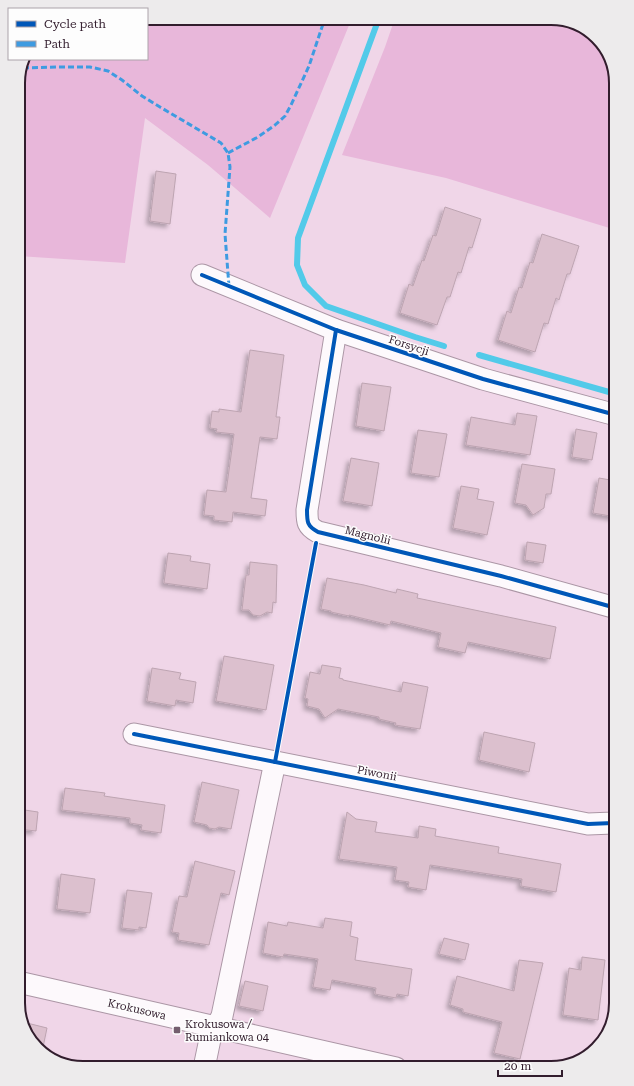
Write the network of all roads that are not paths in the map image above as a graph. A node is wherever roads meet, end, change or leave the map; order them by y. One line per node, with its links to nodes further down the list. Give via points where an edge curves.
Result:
1 (202, 276): 2 (street, Forsycji)
2 (336, 330): 3 (street, Forsycji, via 483,379); 4 (street, Magnolii, via 307,510 307,522 312,528 318,532 500,576)
3 (609, 413)
4 (609, 606)
5 (134, 734): 6 (street, Piwonii)
6 (275, 762): 7 (street, Piwonii, via 588,824); 9 (street, via 222,1016)
7 (609, 823)
8 (25, 984): 9 (street, Krokusowa)
9 (216, 1027): 10 (street, via 210,1039); 11 (street, Krokusowa)
10 (205, 1061)
11 (365, 1061)

